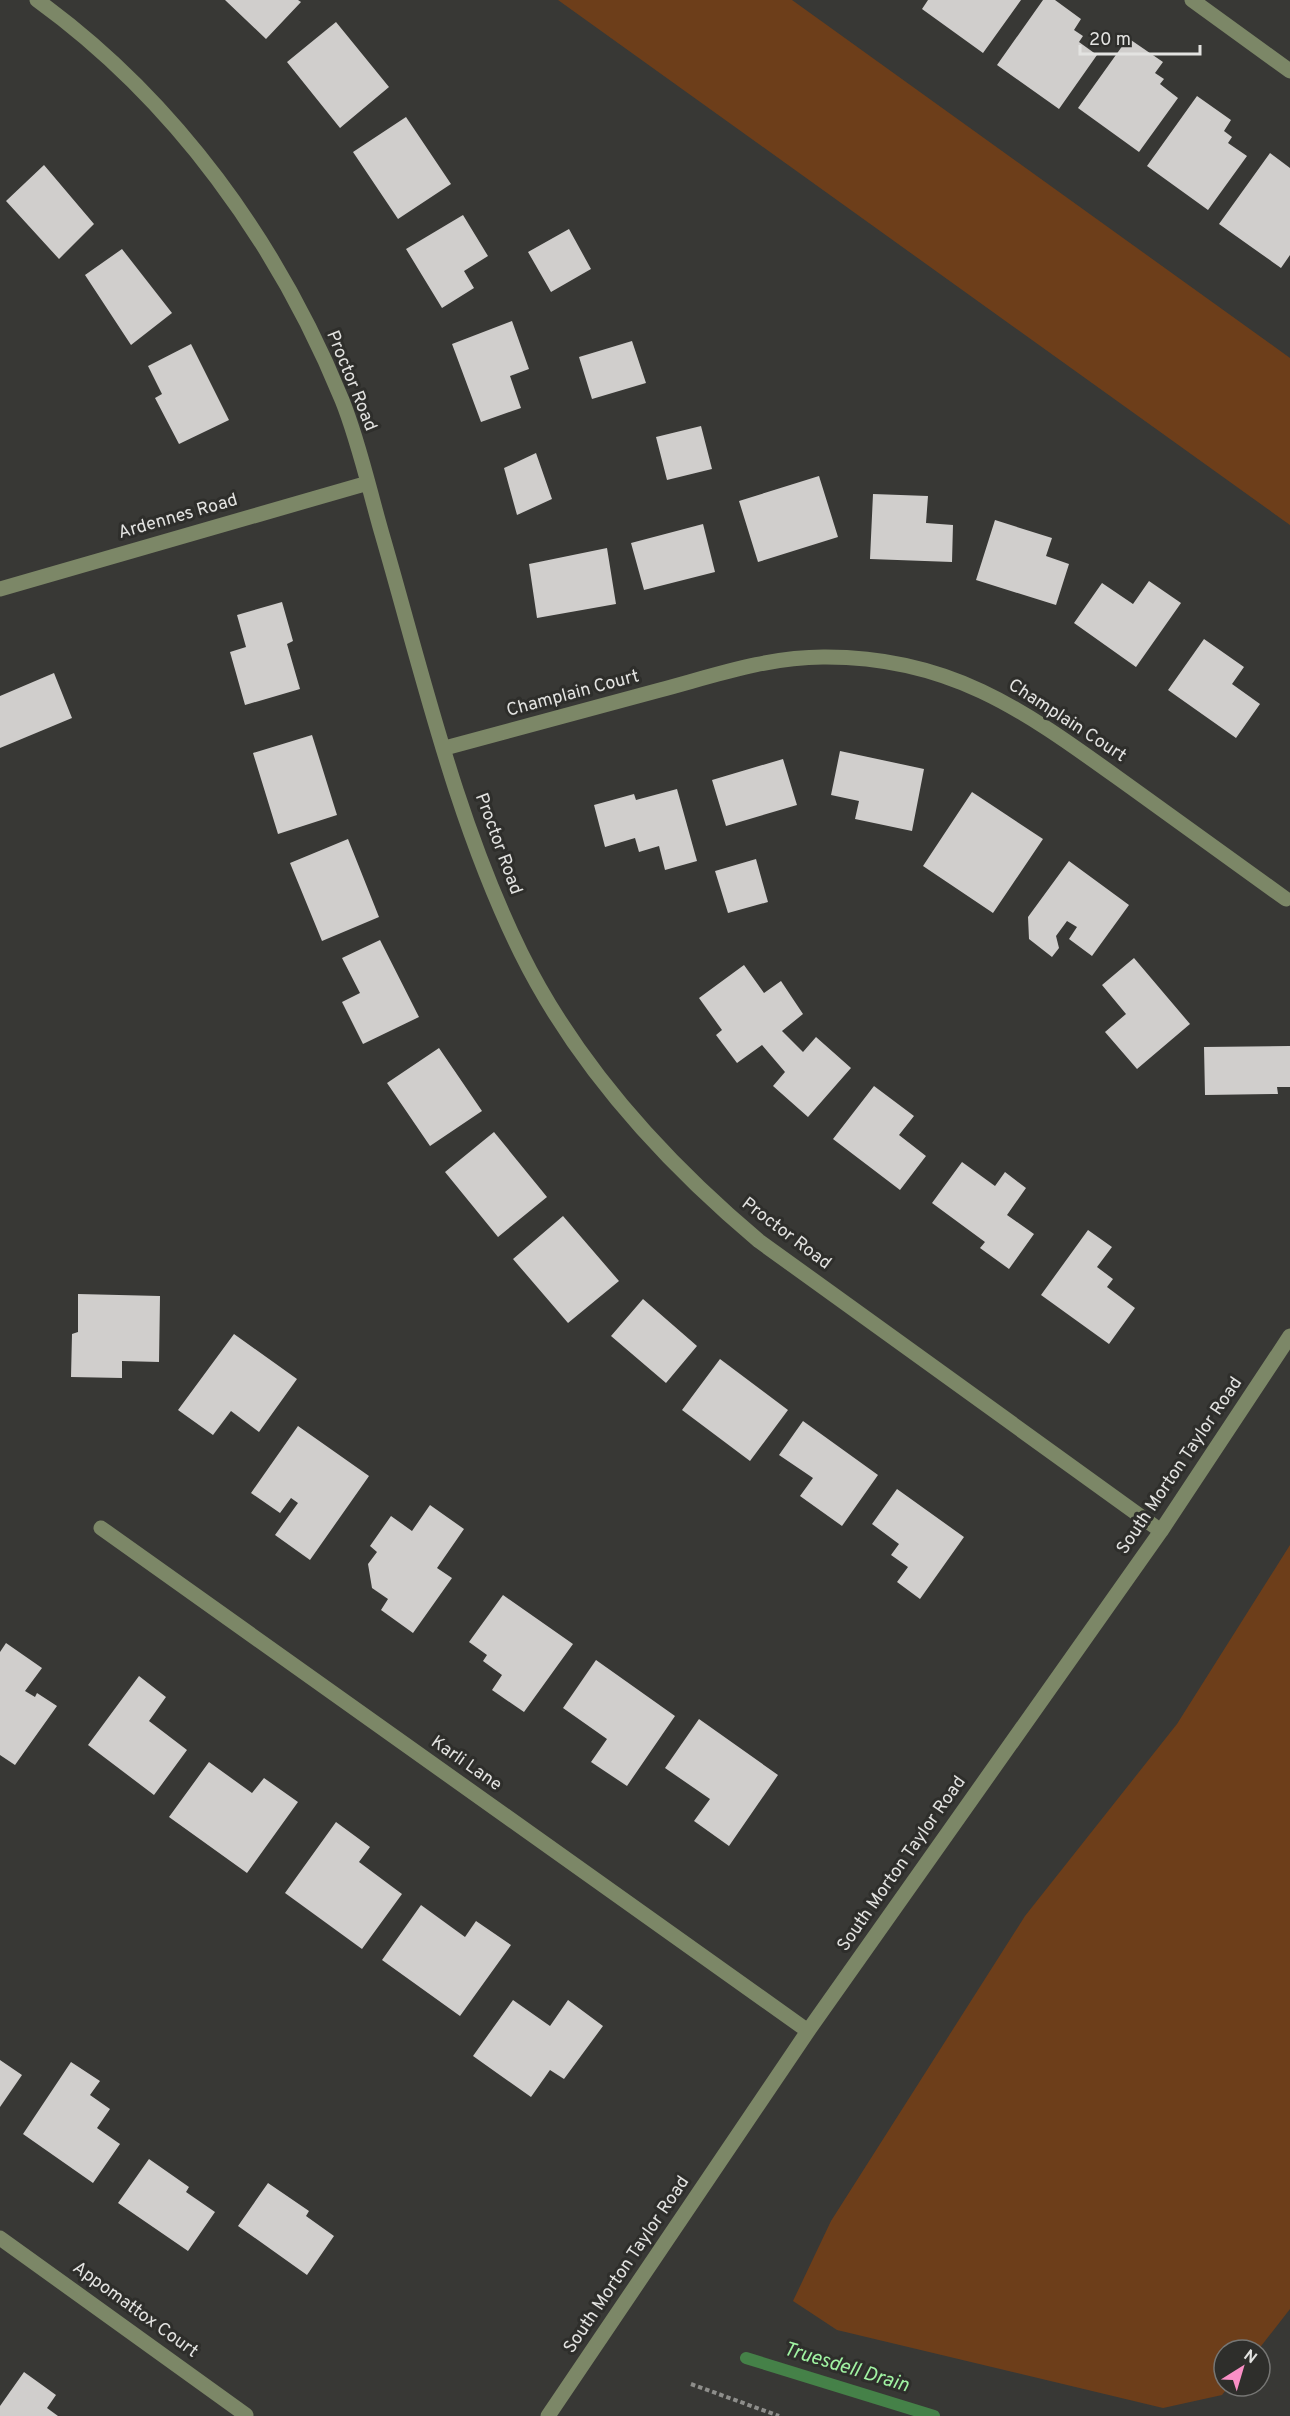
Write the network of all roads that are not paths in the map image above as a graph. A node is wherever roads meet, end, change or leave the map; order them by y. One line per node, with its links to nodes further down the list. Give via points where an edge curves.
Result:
1 (37, 0): 4 (street, Proctor Road, via 142,91 224,186 301,310 343,402)
2 (1192, 0): 3 (street)
3 (1290, 71)
4 (368, 483): 5 (street, Ardennes Road); 6 (street, Proctor Road)
5 (0, 588)
6 (445, 748): 7 (street, Champlain Court, via 756,664 821,657 902,664 950,676 1011,704); 10 (street, Proctor Road, via 480,861 522,956 575,1044 652,1140 709,1198 759,1241)
7 (1286, 899)
8 (1290, 1336): 10 (street, South Morton Taylor Road)
9 (100, 1528): 11 (street, Karli Lane)
10 (1161, 1531): 11 (street, South Morton Taylor Road)
11 (808, 2031): 14 (street, South Morton Taylor Road)
12 (0, 2238): 13 (street, Appomattox Court)
13 (246, 2415)
14 (548, 2416)

